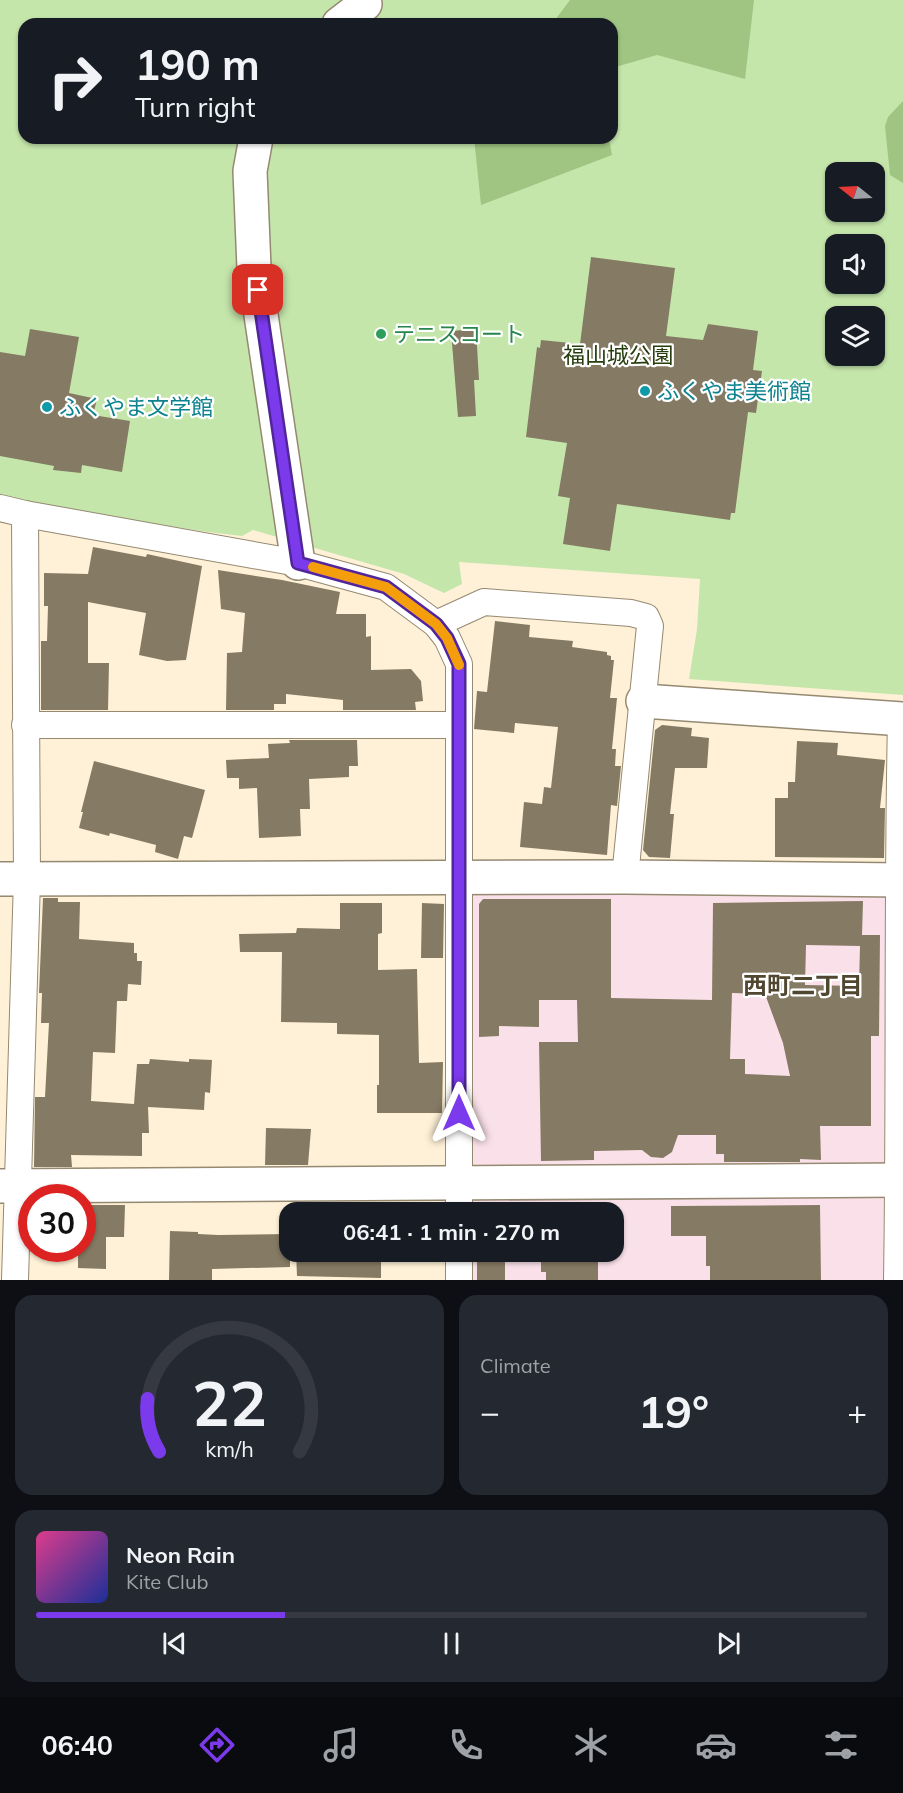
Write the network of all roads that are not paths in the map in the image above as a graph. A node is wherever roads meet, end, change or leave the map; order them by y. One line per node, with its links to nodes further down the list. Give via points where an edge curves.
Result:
1 (367, 2): 2 (street)
2 (347, 18)
3 (255, 144): 6 (street, via 250,171 254,268)
4 (0, 508): 5 (street)
5 (25, 514): 6 (street); 10 (street)
6 (298, 563): 7 (street, via 386,587)
7 (436, 624): 8 (street, via 484,602 646,617 650,627); 11 (street, via 459,664)
8 (643, 701): 9 (street); 13 (street)
9 (902, 719): 15 (street)
10 (25, 725): 11 (street); 14 (street)
11 (458, 725): 12 (street)
12 (458, 877): 13 (street); 14 (street); 18 (street)
13 (625, 877): 15 (street)
14 (13, 879): 17 (street)
15 (900, 880): 16 (street)
16 (901, 1180): 18 (street); 22 (street)
17 (9, 1186): 18 (street); 20 (street)
18 (459, 1198)
19 (459, 1262): 21 (street)
20 (15, 1280)
21 (459, 1280)
22 (897, 1280)

